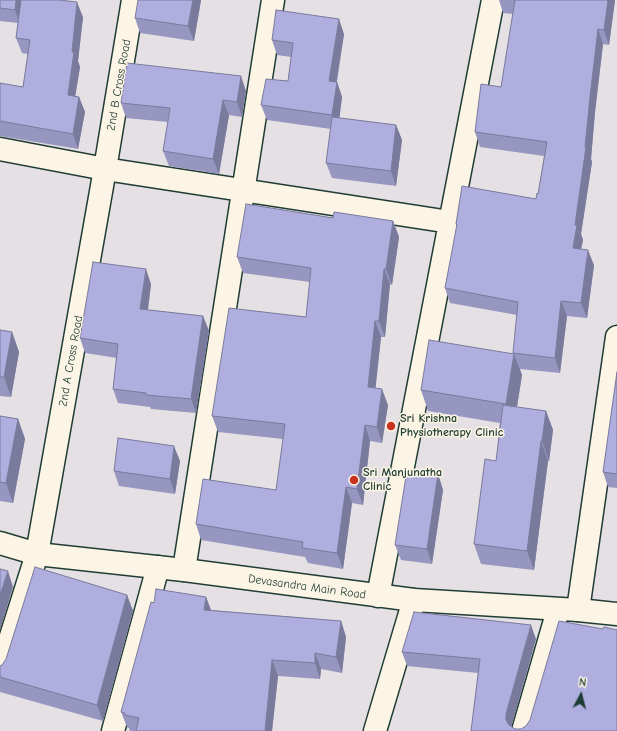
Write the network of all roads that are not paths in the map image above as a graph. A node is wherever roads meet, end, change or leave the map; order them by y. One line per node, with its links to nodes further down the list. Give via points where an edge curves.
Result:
1 (133, 0): 5 (street, 2nd B Cross Road)
2 (273, 0): 11 (street)
3 (493, 0): 6 (street)
4 (0, 149): 5 (street)
5 (105, 169): 6 (street); 9 (street, 2nd A Cross Road)
6 (450, 222): 12 (street)
7 (617, 337): 14 (street)
8 (0, 543): 9 (street, Devasandra Main Road)
9 (37, 554): 10 (street, Devasandra Main Road); 16 (street, 2nd A Cross Road)
10 (158, 567): 11 (street, Devasandra Main Road); 17 (street)
11 (184, 570): 12 (street, Devasandra Main Road)
12 (378, 596): 13 (street, Devasandra Main Road)
13 (414, 600): 14 (street, Devasandra Main Road); 18 (street)
14 (568, 610): 15 (street, Devasandra Main Road); 19 (street)
15 (617, 614)
16 (0, 671)
17 (113, 731)
18 (374, 731)
19 (523, 731)

